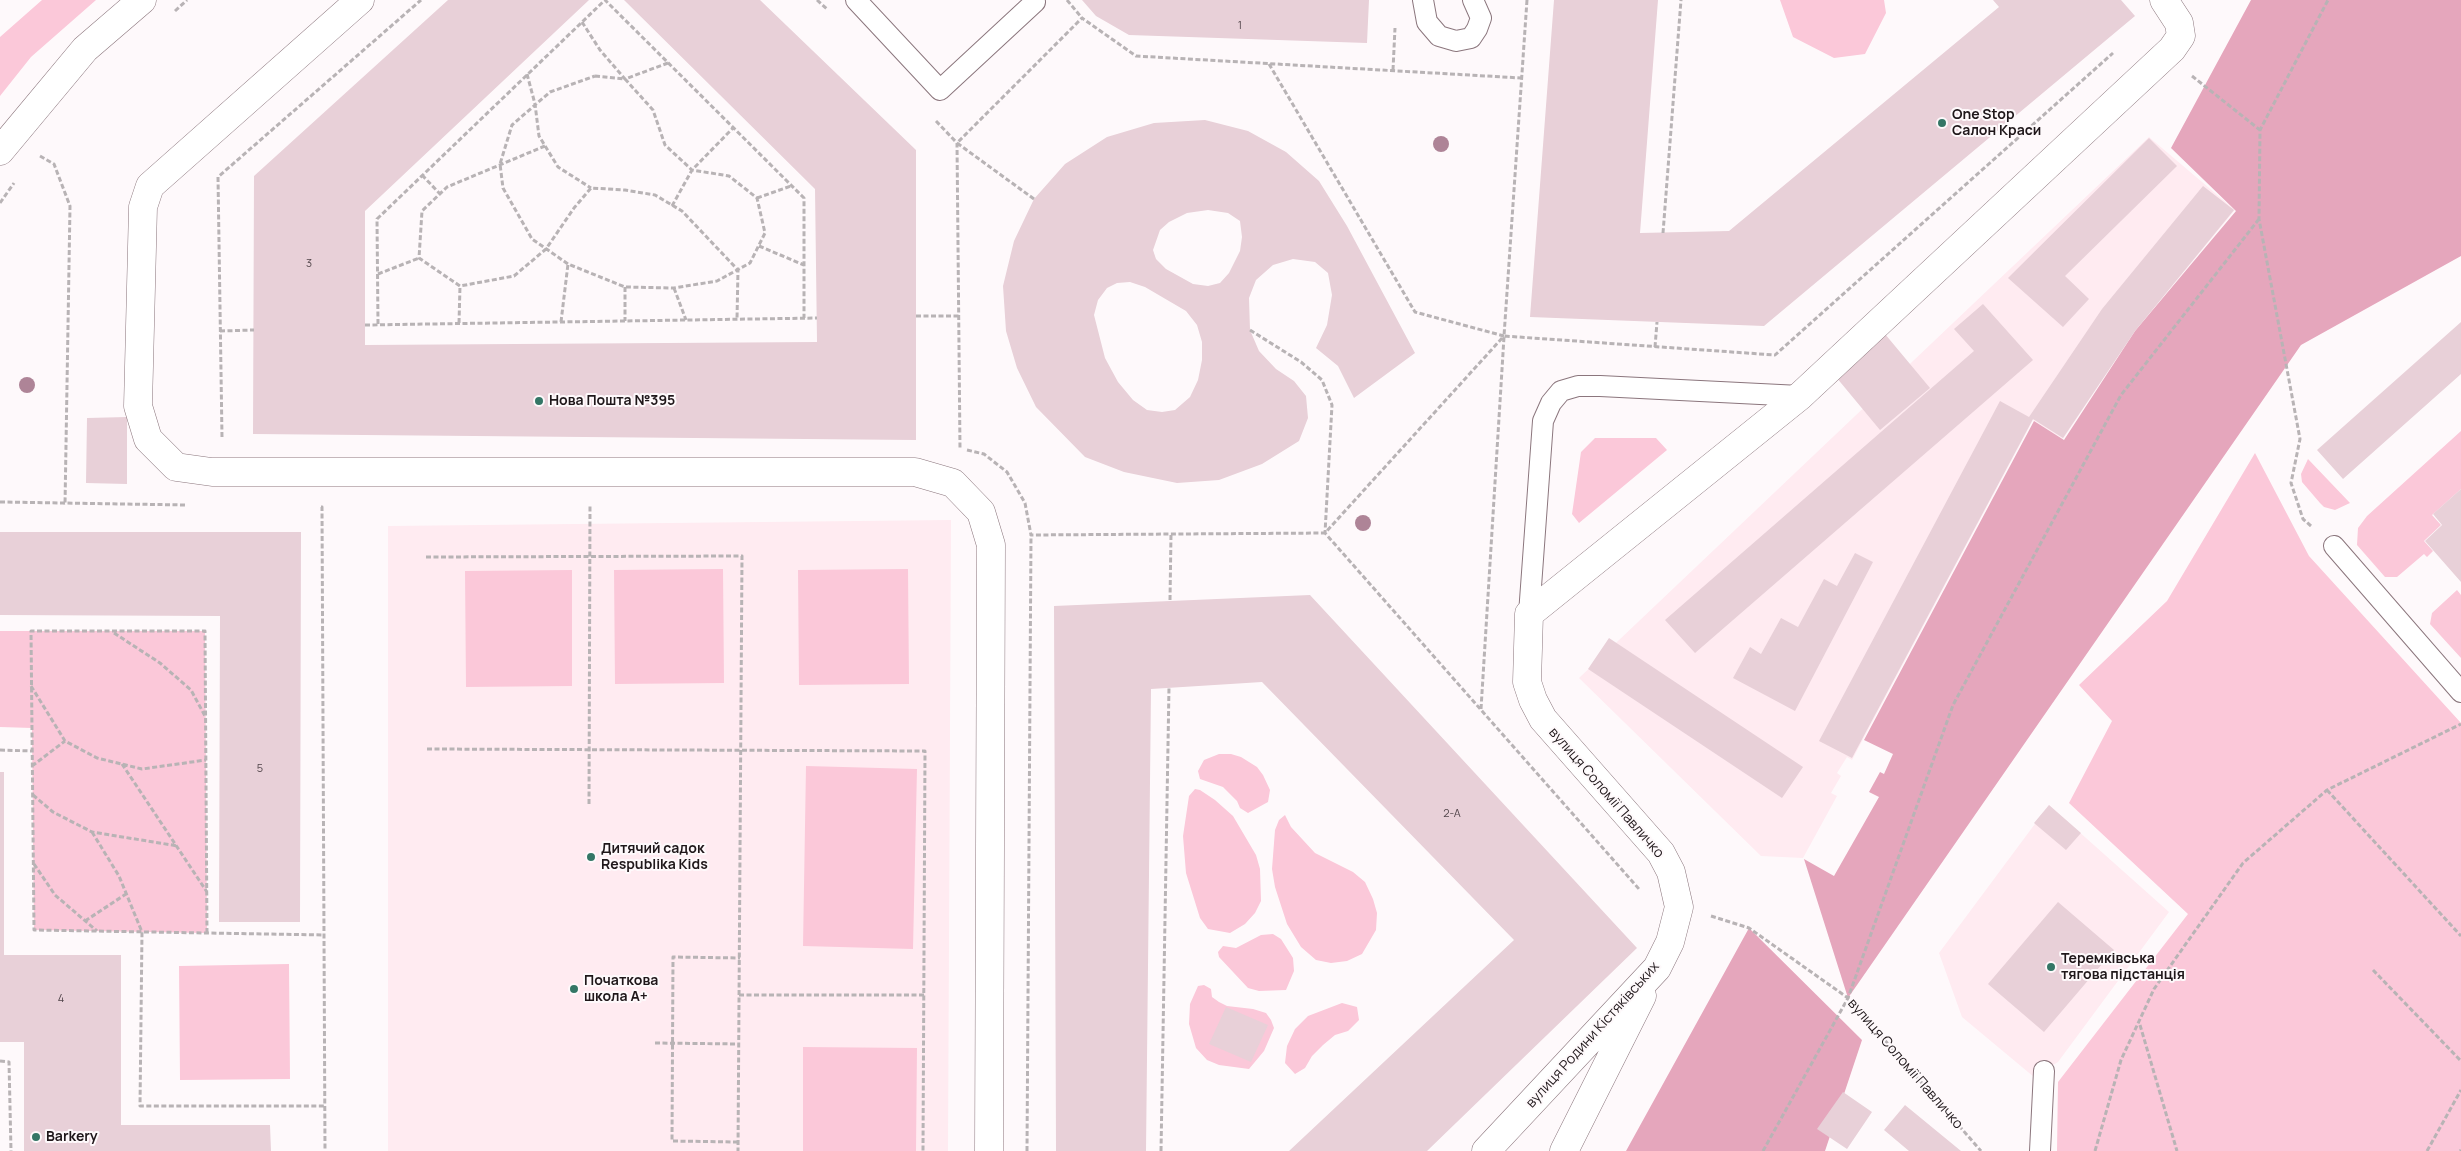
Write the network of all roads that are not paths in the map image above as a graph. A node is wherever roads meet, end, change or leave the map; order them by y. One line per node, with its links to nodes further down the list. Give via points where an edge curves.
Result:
1 (142, 0): 8 (street, via 85,49)
2 (360, 0): 16 (street, via 150,186 143,207 138,406 148,439 176,466 212,472 915,472 953,483 980,512 991,545)
3 (856, 0): 4 (lane, via 940,90 1035,2)
4 (1033, 0)
5 (1423, 0): 6 (lane, via 1427,22 1438,36 1456,41 1472,38 1477,29 1480,18)
6 (1473, 0)
7 (2164, 0): 9 (street, via 2179,23 2181,36 2172,48)
8 (0, 152)
9 (1800, 396): 11 (street); 11 (lane, via 1600,386 1578,386 1561,391 1543,421)
10 (2334, 546): 12 (lane)
11 (1529, 614): 13 (street, вулиця Соломії Павличко, via 1527,682 1533,700 1543,719 1660,853 1671,872)
12 (2461, 692)
13 (1679, 907): 14 (street, вулиця Родини Кістяківських, via 1670,942)
14 (1657, 968): 17 (street, вулиця Родини Кістяківських); 18 (street)
15 (2044, 1071): 19 (lane)
16 (990, 1151)
17 (1486, 1151)
18 (1564, 1151)
19 (2040, 1151)

